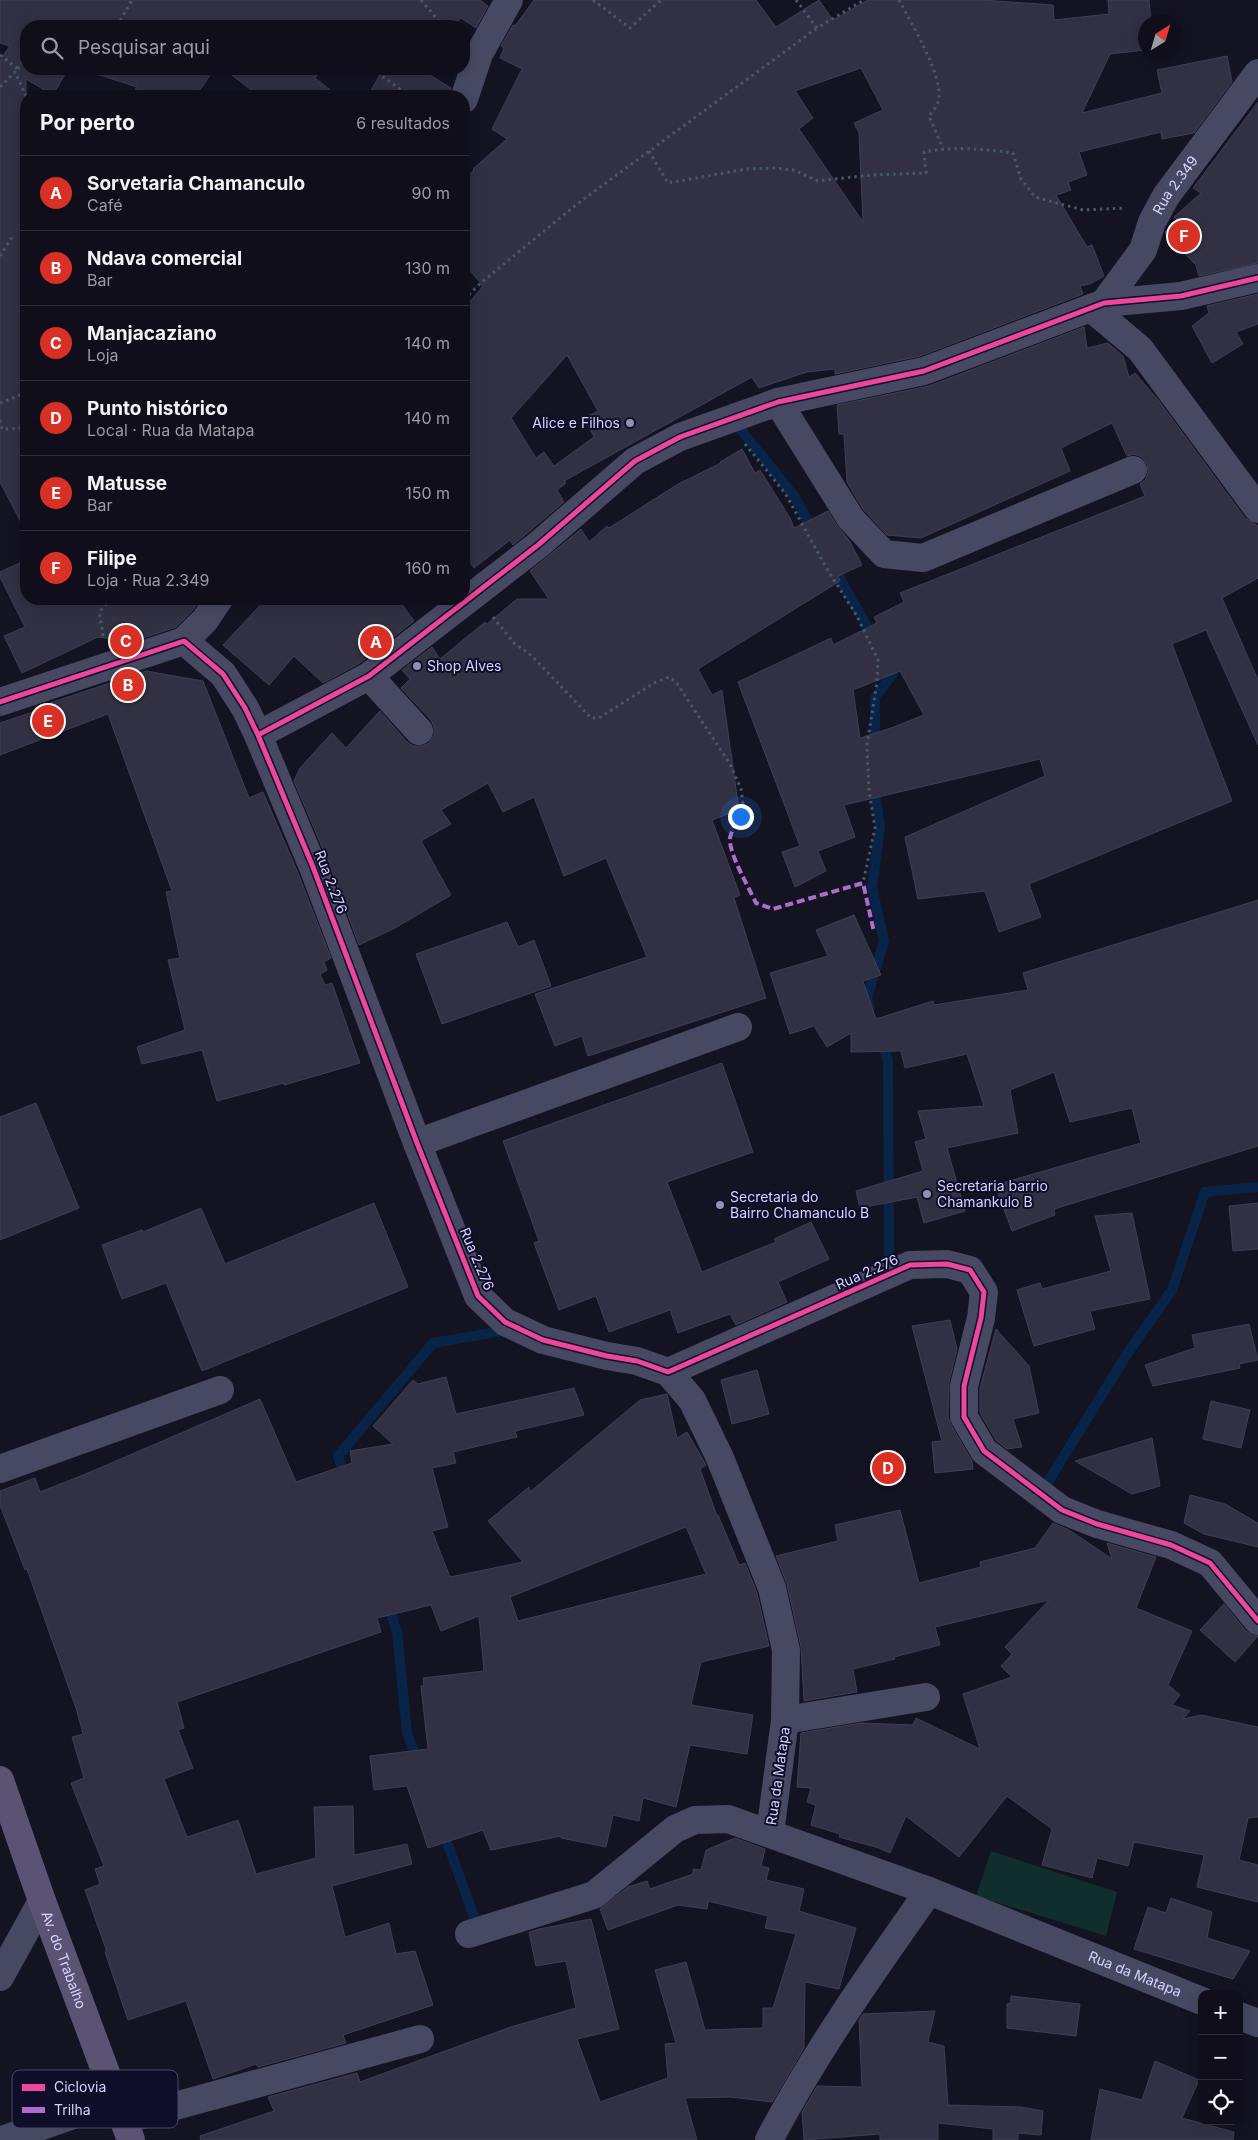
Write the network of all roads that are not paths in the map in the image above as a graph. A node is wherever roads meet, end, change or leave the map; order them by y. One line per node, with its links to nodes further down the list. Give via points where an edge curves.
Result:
1 (510, 0): 3 (street, via 479,54)
2 (1258, 73): 5 (street, Rua 2.349, via 1166,196 1152,222 1143,250)
3 (467, 90)
4 (1258, 278): 5 (street, via 1181,296)
5 (1097, 306): 6 (street, via 924,371); 8 (street, via 1140,349)
6 (778, 402): 7 (street, via 851,519 884,554 923,558); 9 (street, via 680,437 635,461 538,545)
7 (1133, 470)
8 (1258, 509)
9 (470, 596)
10 (215, 605): 12 (street)
11 (459, 605): 13 (street)
12 (184, 641): 14 (street); 16 (street, Rua 2.276, via 224,674)
13 (368, 676): 15 (street); 16 (street)
14 (0, 702)
15 (419, 730)
16 (258, 735): 18 (street, Rua 2.276, via 314,867)
17 (738, 1027): 18 (street)
18 (417, 1143): 19 (street, Rua 2.276, via 478,1296 505,1322 543,1340 637,1361)
19 (668, 1372): 22 (street, Rua 2.276, via 910,1265 947,1264 970,1270 984,1292 964,1386 964,1417 984,1450 1062,1510 1097,1524 1171,1545 1210,1563); 24 (street, Rua da Matapa, via 692,1400 720,1458 772,1588 786,1650)
20 (220, 1390): 21 (street)
21 (0, 1469)
22 (1258, 1622)
23 (926, 1697): 24 (street)
24 (785, 1720): 26 (street, Rua da Matapa)
25 (0, 1780): 28 (main road, Av. do Trabalho)
26 (770, 1833): 27 (street, Rua da Matapa); 29 (street, via 728,1819 695,1820 674,1829 594,1895)
27 (929, 1891): 32 (street, Rua da Matapa); 40 (street, via 852,2000)
28 (42, 1901): 30 (street); 36 (main road, Av. do Trabalho)
29 (469, 1934)
30 (7, 1949): 31 (street)
31 (0, 1977)
32 (1198, 1998)
33 (1243, 2017): 34 (street)
34 (1258, 2023)
35 (420, 2039): 37 (street)
36 (105, 2070)
37 (178, 2105)
38 (75, 2128): 39 (street)
39 (2, 2140)
40 (769, 2140)

